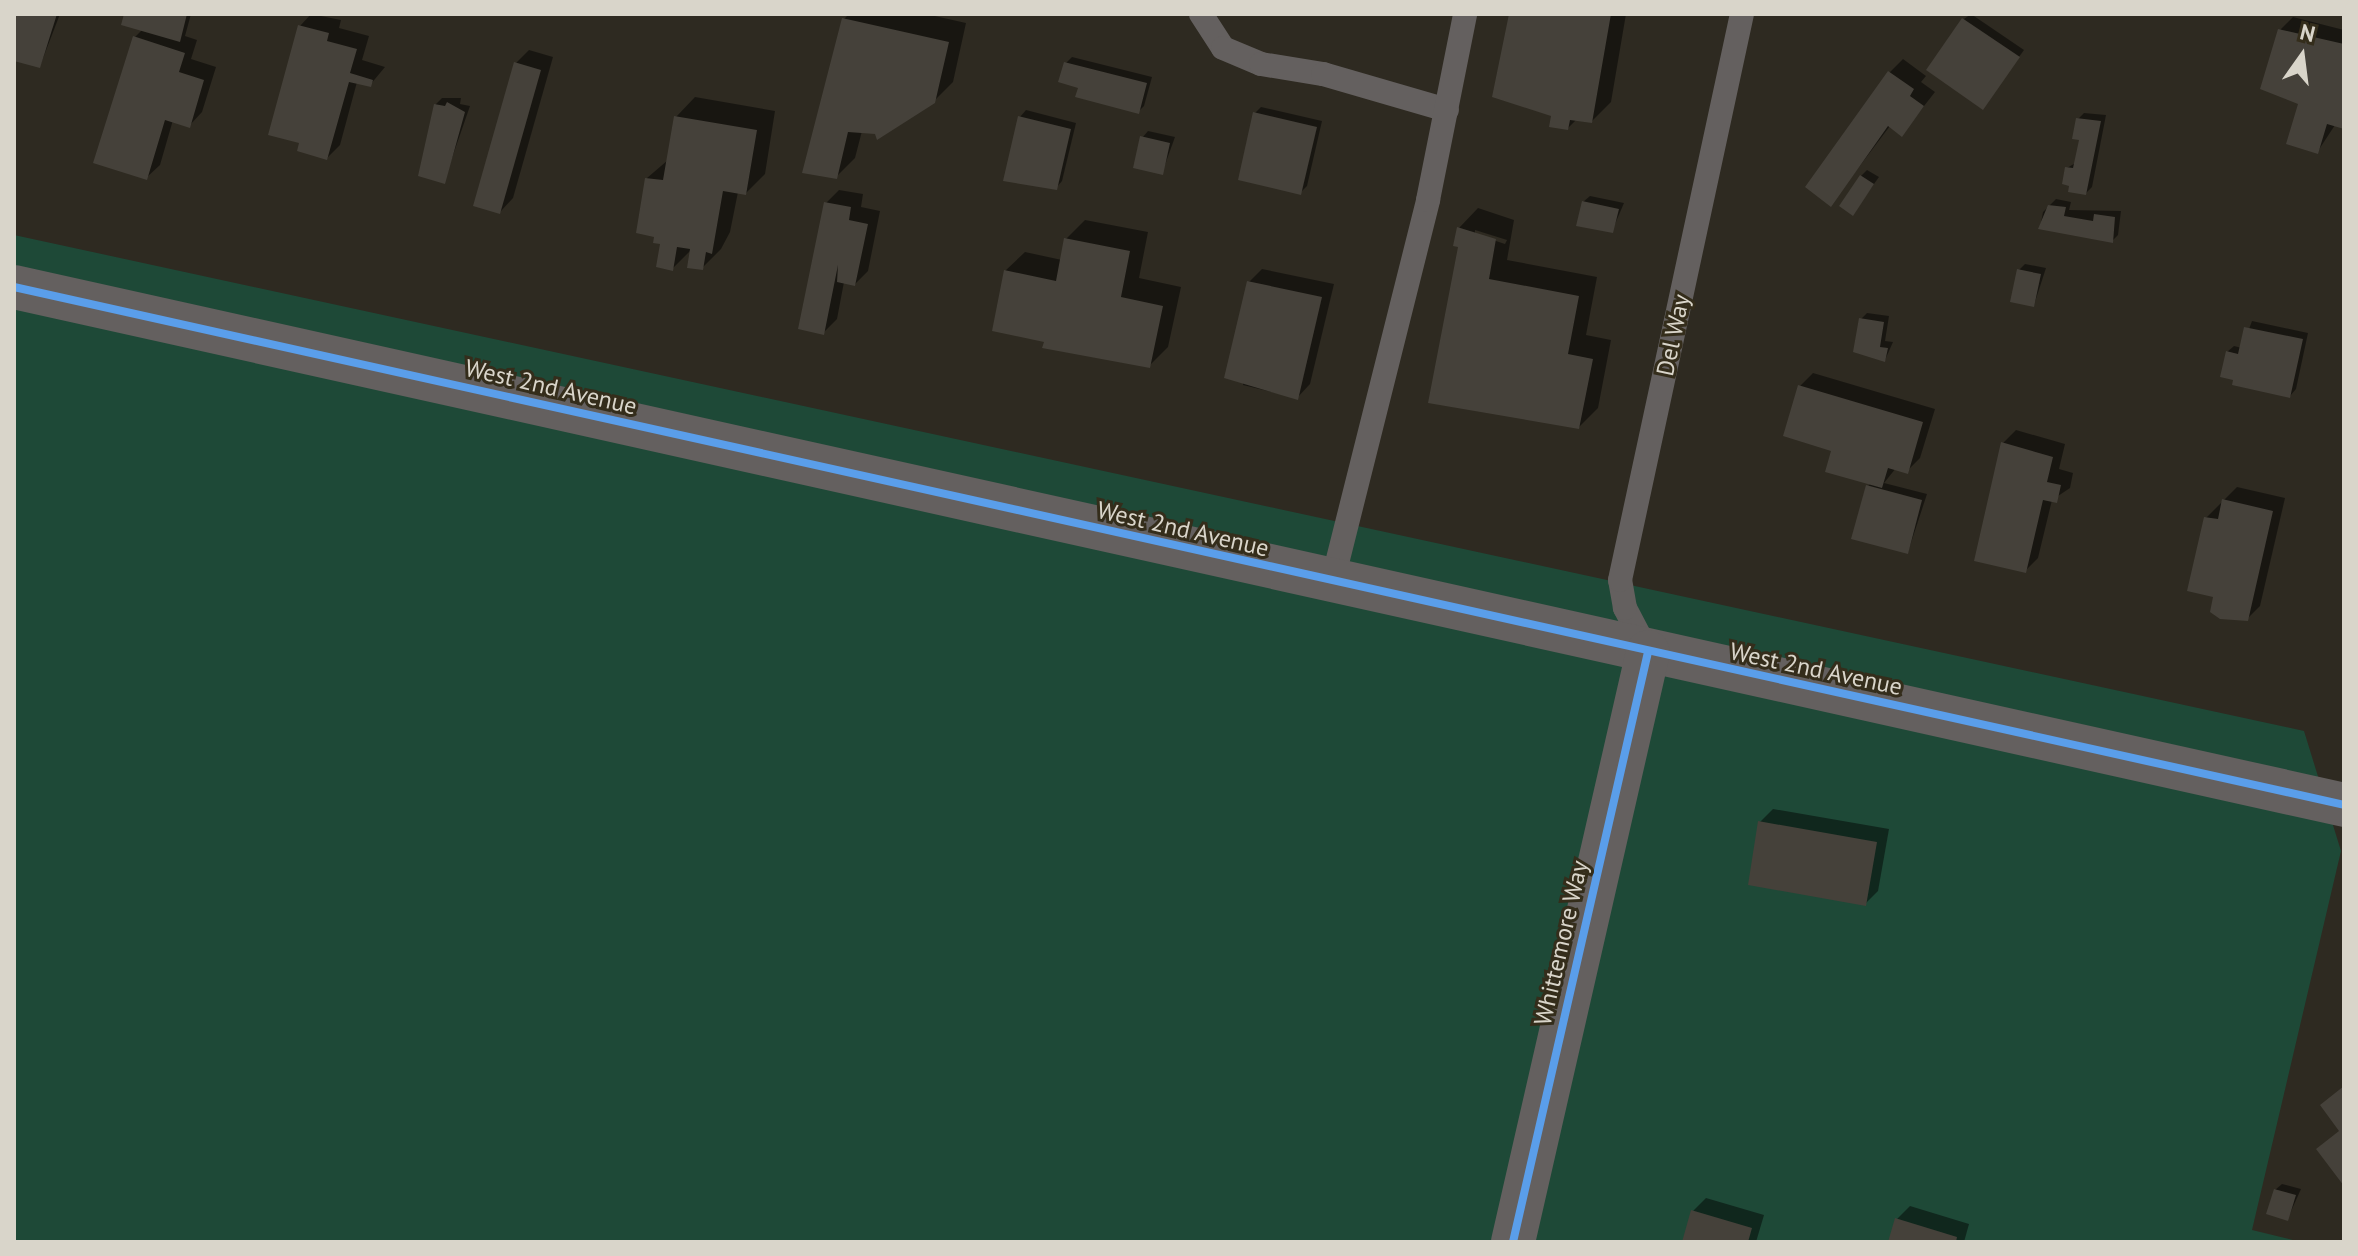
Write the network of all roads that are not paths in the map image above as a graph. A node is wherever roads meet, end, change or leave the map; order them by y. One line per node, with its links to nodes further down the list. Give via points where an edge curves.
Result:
1 (1201, 14): 4 (lane, via 1223,48 1261,64 1323,74)
2 (1465, 14): 4 (lane)
3 (1742, 14): 7 (lane, Del Way, via 1620,580 1625,608)
4 (1447, 110): 6 (lane)
5 (14, 287): 6 (street, West 2nd Avenue)
6 (1332, 583): 7 (street, West 2nd Avenue)
7 (1648, 652): 8 (street, West 2nd Avenue); 9 (street, Whittemore Way)
8 (2344, 805)
9 (1513, 1242)

